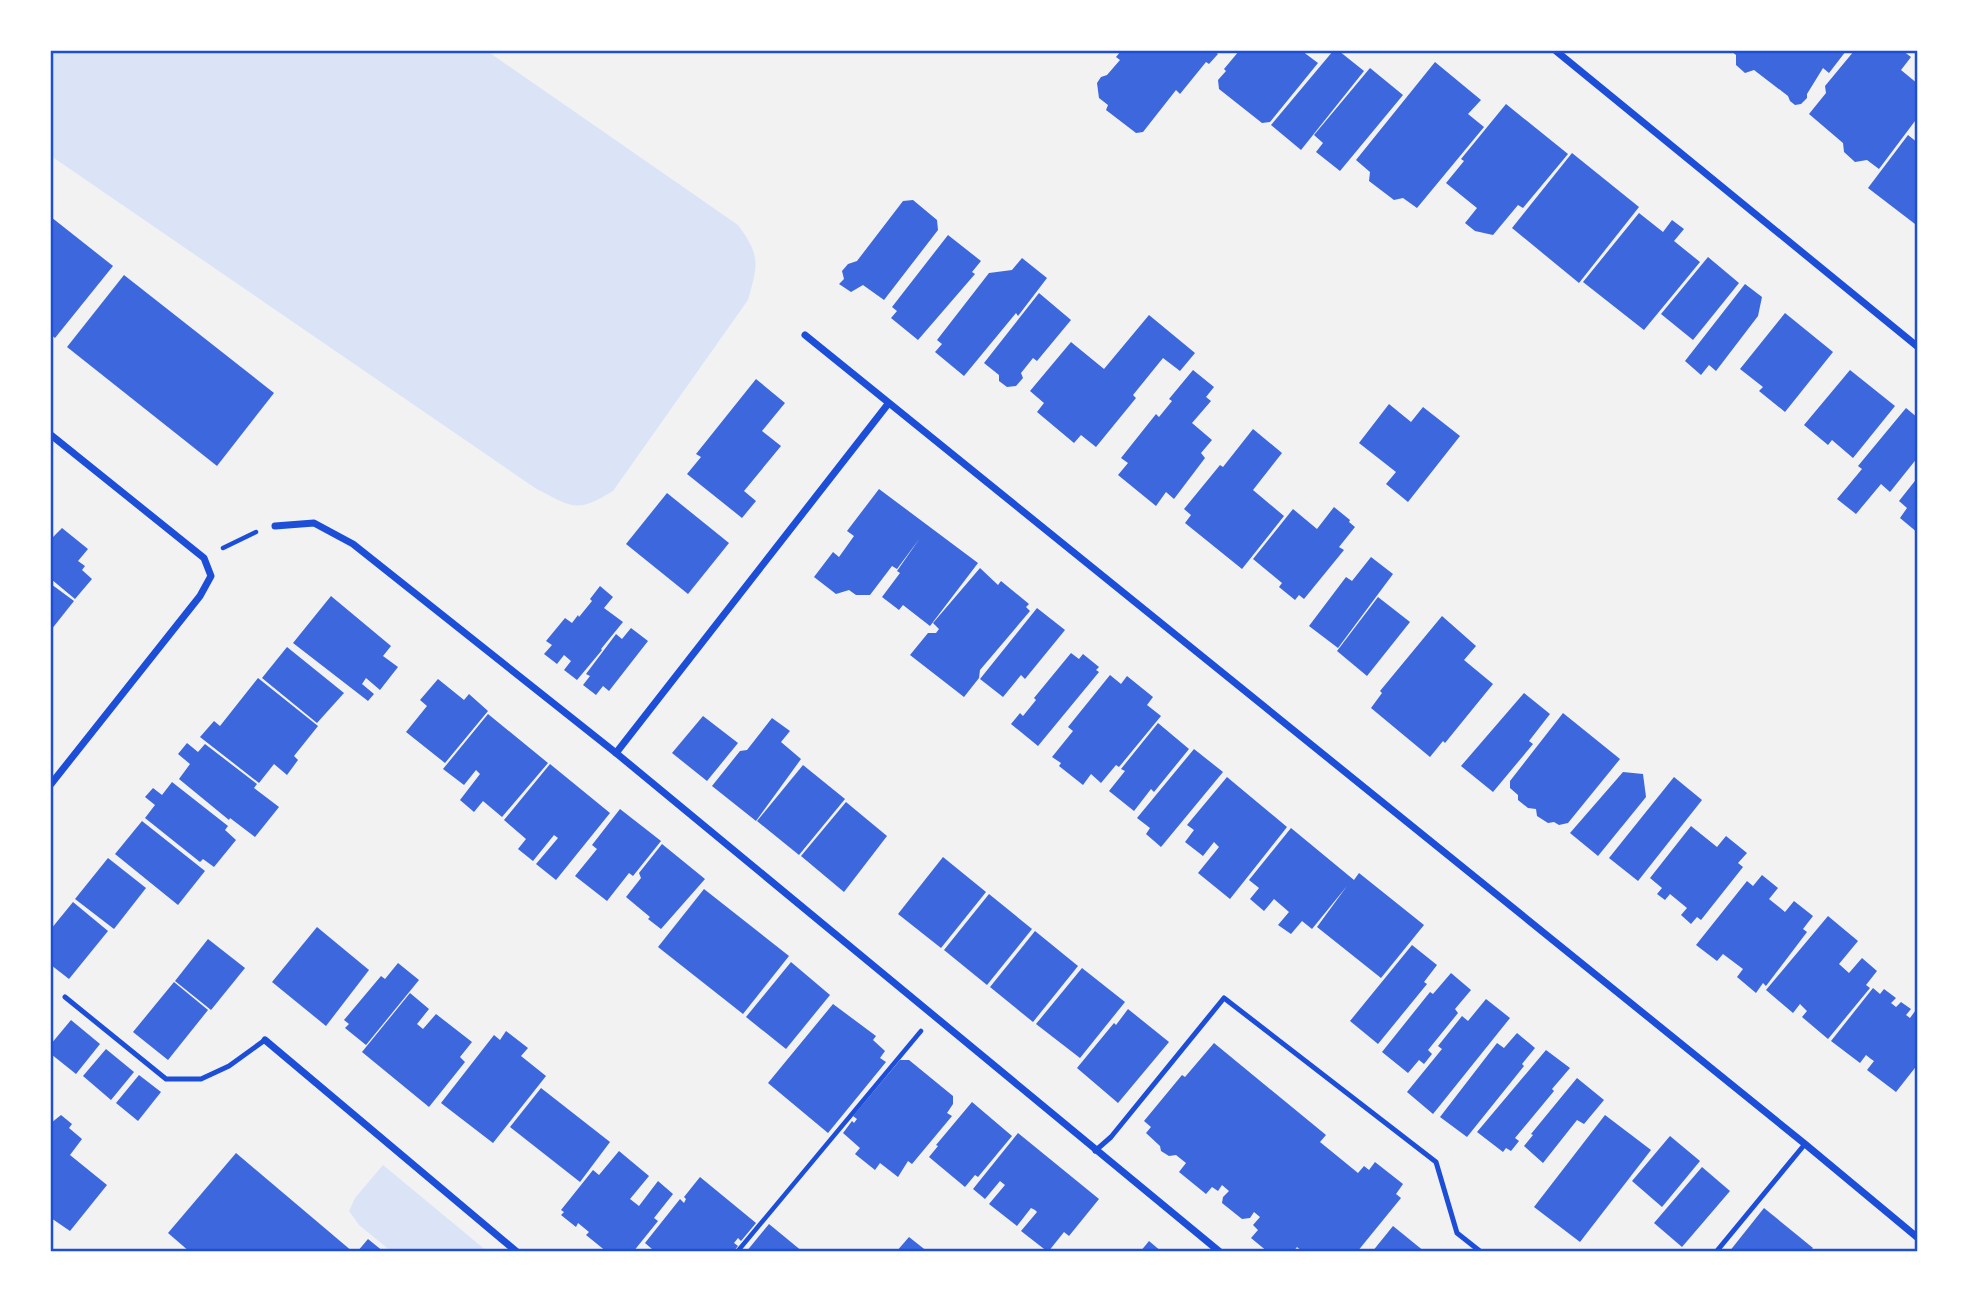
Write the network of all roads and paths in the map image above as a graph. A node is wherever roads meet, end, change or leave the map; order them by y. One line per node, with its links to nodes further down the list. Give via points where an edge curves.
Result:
1 (1556, 51): 3 (street)
2 (805, 335): 4 (street)
3 (1918, 347)
4 (888, 404): 8 (street); 13 (street)
5 (51, 435): 7 (street)
6 (275, 526): 7 (path); 8 (street, via 314,523 353,544)
7 (204, 558): 9 (street, via 211,576 200,596)
8 (617, 752): 14 (street)
9 (51, 784)
10 (65, 997): 12 (lane, via 166,1079 201,1079)
11 (922, 1031): 17 (path)
12 (265, 1040): 16 (street)
13 (1805, 1144): 15 (street); 20 (lane)
14 (1096, 1150): 18 (street); 19 (lane, via 1224,998 1436,1162 1457,1233)
15 (1918, 1238)
16 (517, 1252)
17 (737, 1252)
18 (1220, 1252)
19 (1481, 1252)
20 (1716, 1252)

